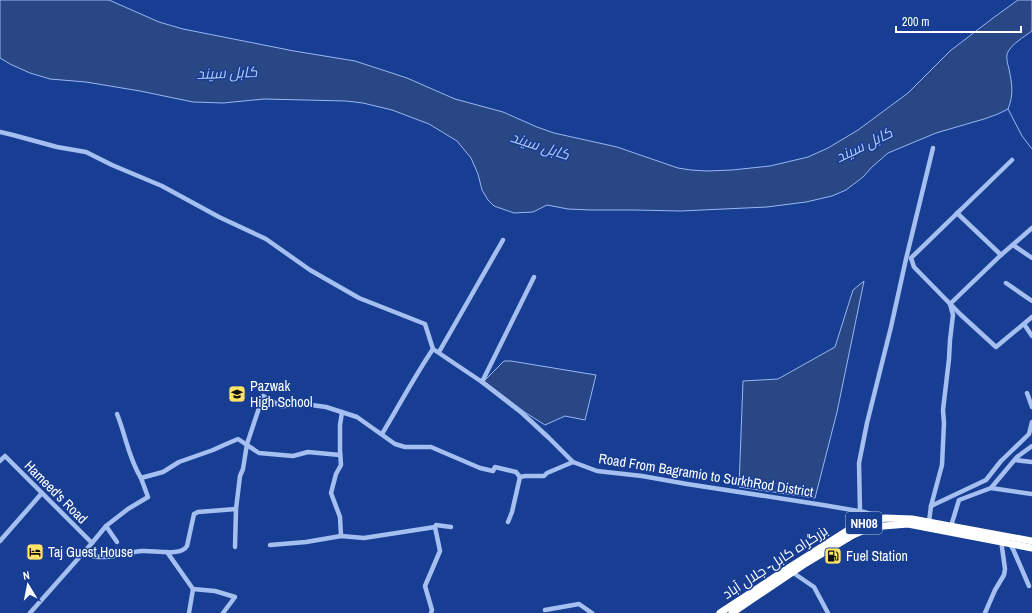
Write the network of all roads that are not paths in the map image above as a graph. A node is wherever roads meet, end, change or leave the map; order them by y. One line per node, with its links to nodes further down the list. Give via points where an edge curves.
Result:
1 (0, 132): 17 (street, via 86,152 162,186 266,239 310,270 359,298 425,324)
2 (933, 148): 40 (street, via 859,463)
3 (1012, 160): 4 (street)
4 (957, 213): 8 (street); 13 (street, via 911,258 914,267)
5 (1032, 228): 7 (street)
6 (503, 240): 18 (street)
7 (1013, 245): 8 (street); 9 (street)
8 (1001, 256): 13 (street)
9 (1032, 258)
10 (534, 277): 19 (street)
11 (1006, 283): 12 (street)
12 (1032, 301)
13 (950, 304): 15 (street, via 996,347); 38 (street, via 953,315 943,410 942,465)
14 (1032, 318): 15 (street)
15 (1024, 324): 16 (street)
16 (1032, 336)
17 (433, 349): 18 (street, Road From Bagramio to SurkhRod District); 25 (street)
18 (439, 352): 19 (street, Road From Bagramio to SurkhRod District)
19 (482, 382): 31 (street, Road From Bagramio to SurkhRod District, via 531,420)
20 (1027, 393): 21 (street)
21 (1032, 407)
22 (342, 412): 25 (street, via 357,417); 26 (street, via 297,403 281,406 263,396); 28 (street)
23 (116, 414): 34 (street)
24 (1032, 422): 38 (street, via 1029,434 1001,461 986,480)
25 (382, 434): 33 (street, via 395,444 405,447 431,447 480,468 493,471 495,467 516,472)
26 (247, 444): 28 (street, via 259,453 293,456 308,452); 34 (street, via 238,439 179,462 163,472); 39 (street)
27 (1032, 446): 29 (street)
28 (340, 455): 49 (street, via 342,465 336,474 331,493 340,517)
29 (1015, 460): 32 (street); 35 (street)
30 (0, 461): 36 (street, Hameed's Road, via 5,456)
31 (573, 462): 33 (street, via 544,476); 40 (street, Road From Bagramio to SurkhRod District, via 597,471)
32 (1032, 462)
33 (520, 477): 42 (street)
34 (141, 478): 45 (street, via 148,497)
35 (991, 488): 37 (street); 46 (street, via 959,500)
36 (42, 493): 51 (street); 54 (street, Hameed's Road)
37 (1032, 494)
38 (931, 506): 43 (street)
39 (236, 509): 57 (street); 61 (street, via 196,512 185,549)
40 (862, 512): 41 (street, Road From Bagramio to SurkhRod District); 44 (street)
41 (885, 518): 43 (highway, بزرگراه کابل- جلال آباد / NH08); 44 (highway, بزرگراه کابل- جلال آباد / NH08)
42 (508, 522)
43 (929, 522): 46 (highway, بزرگراه کابل- جلال آباد / NH08)
44 (863, 523): 59 (highway, بزرگراه کابل- جلال آباد / NH08, via 850,529)
45 (106, 526): 53 (street); 54 (street)
46 (951, 526): 50 (highway, بزرگراه کابل- جلال آباد / NH08)
47 (435, 527): 48 (street); 49 (street, via 364,538); 69 (street, via 440,551 425,586)
48 (450, 527)
49 (341, 536): 56 (street)
50 (1003, 538): 52 (highway, بزرگراه کابل- جلال آباد / NH08); 55 (highway, بزرگراه کابل- جلال آباد / NH08); 59 (highway, بزرگراه کابل- جلال آباد / NH08, via 908,524 871,527); 74 (street, via 1004,575)
51 (0, 541)
52 (1032, 541)
53 (117, 542)
54 (92, 543): 60 (street)
55 (1011, 544): 58 (highway, بزرگراه کابل- جلال آباد / NH08); 63 (street)
56 (270, 545)
57 (235, 547)
58 (1032, 548)
59 (823, 550): 62 (highway, بزرگراه کابل- جلال آباد / NH08); 71 (highway, بزرگراه کابل- جلال آباد / NH08, via 787,569)
60 (84, 552): 61 (street, via 93,556 143,551); 66 (street)
61 (167, 552): 64 (street)
62 (792, 572): 72 (highway, بزرگراه کابل- جلال آباد / NH08); 73 (street, via 814,587)
63 (1029, 586)
64 (193, 589): 67 (street); 68 (street, via 235,596)
65 (545, 610): 70 (street, via 579,604)
66 (30, 613)
67 (189, 613)
68 (223, 613)
69 (431, 613)
70 (592, 613)
71 (720, 613)
72 (732, 613)
73 (828, 613)
74 (985, 613)

